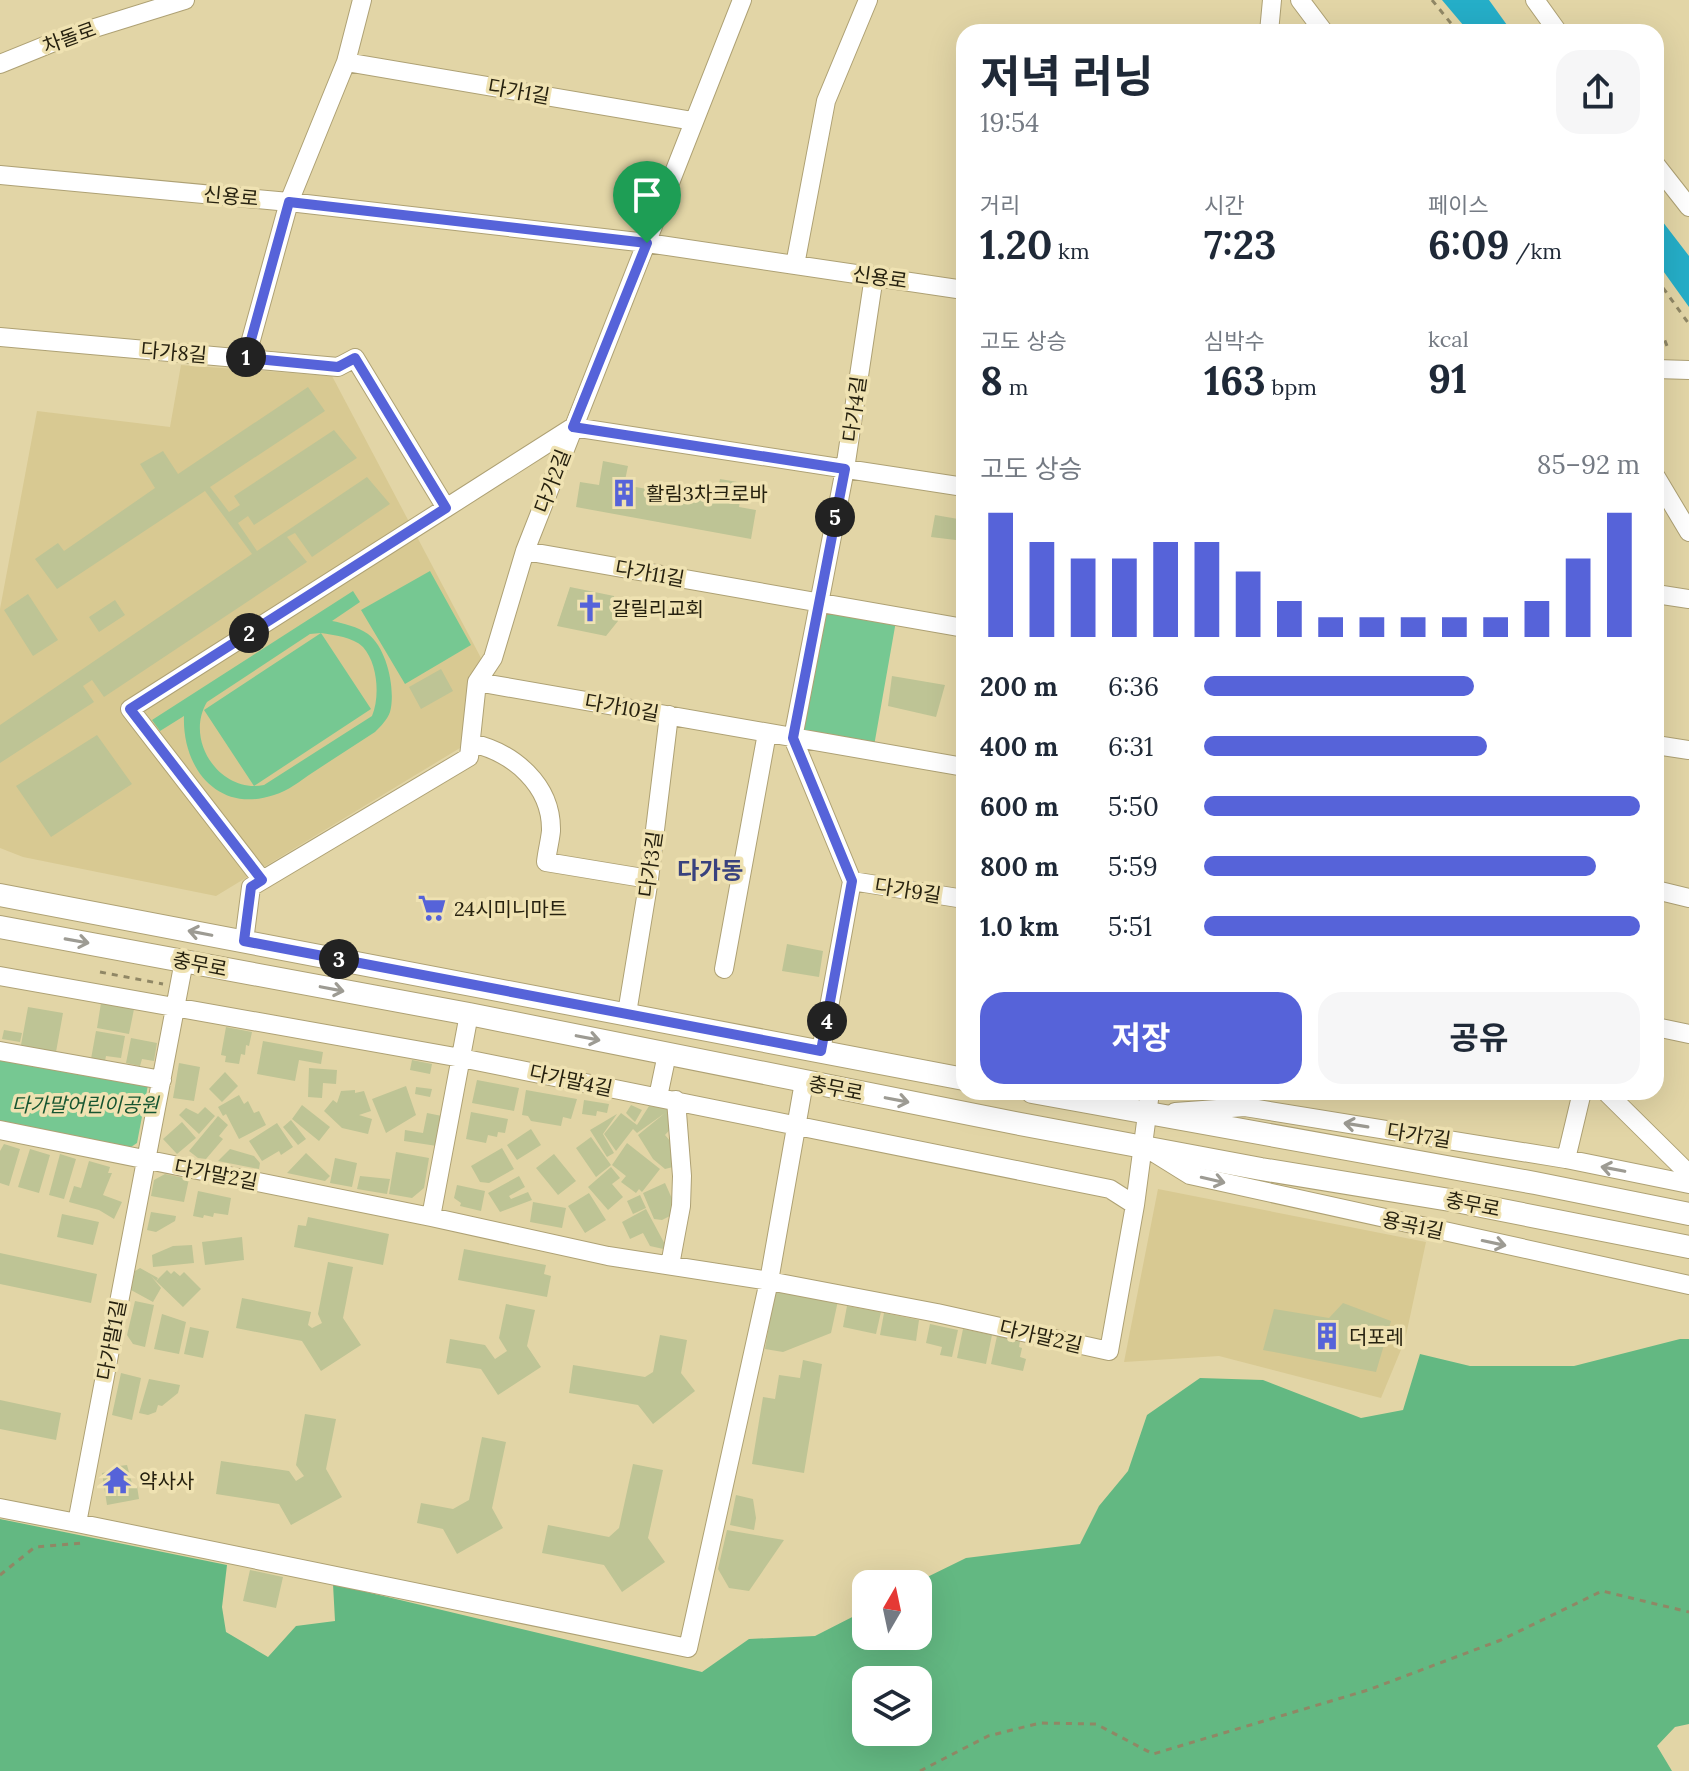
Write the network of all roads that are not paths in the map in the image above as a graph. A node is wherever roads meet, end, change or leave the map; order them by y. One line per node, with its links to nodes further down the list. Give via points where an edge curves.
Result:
1 (185, 0): 12 (street, 차돌로)
2 (362, 0): 11 (street)
3 (742, 0): 13 (street, 다가2길)
4 (868, 0): 19 (street, via 826,101)
5 (1272, 0): 8 (street)
6 (1300, 0): 9 (street)
7 (1535, 0): 10 (street)
8 (1270, 24)
9 (1318, 24)
10 (1552, 24)
11 (346, 62): 13 (street, 다가1길); 16 (street)
12 (0, 64)
13 (693, 121): 18 (street, 다가2길)
14 (0, 175): 16 (street, 신용로)
15 (1664, 175): 17 (street)
16 (289, 202): 18 (street, 신용로); 23 (street)
17 (1689, 207)
18 (647, 243): 19 (street, 신용로); 24 (street, 다가2길)
19 (795, 265): 20 (street, 신용로)
20 (874, 276): 21 (street, 신용로); 25 (street, 다가4길)
21 (956, 289)
22 (0, 337): 23 (street, 다가8길)
23 (246, 358): 28 (street, 다가8길, via 338,367 355,358)
24 (573, 427): 25 (street); 28 (street); 30 (street, 다가2길)
25 (845, 469): 26 (street); 33 (street, 다가4길)
26 (956, 486)
27 (1664, 490): 29 (street)
28 (446, 508): 44 (street, via 130,709)
29 (1689, 532)
30 (525, 551): 33 (street, 다가11길); 35 (street, 다가2길, via 493,658)
31 (1664, 595): 32 (street)
32 (1689, 599)
33 (818, 603): 34 (street, 다가11길); 38 (street, 다가4길)
34 (956, 627)
35 (477, 682): 36 (street, 다가10길); 39 (street, 다가2길)
36 (669, 715): 37 (street, 다가10길); 43 (street, 다가3길)
37 (767, 733): 38 (street, 다가10길); 53 (street)
38 (793, 738): 42 (street, 다가10길); 45 (street)
39 (471, 743): 43 (street, via 521,766 536,782 547,802 551,830 546,862); 44 (street, via 469,757)
40 (1664, 746): 41 (street)
41 (1689, 750)
42 (956, 766)
43 (649, 879): 56 (street, 다가3길)
44 (262, 880): 51 (street, via 251,887)
45 (852, 881): 48 (street, 다가9길); 61 (street)
46 (1664, 892): 49 (street)
47 (0, 895): 51 (main road, 충무로, one-way to 47)
48 (956, 898)
49 (1689, 898)
50 (0, 927): 52 (main road, 충무로, one-way to 52)
51 (244, 941): 56 (main road, 충무로)
52 (184, 961): 55 (street, 다가말1길); 57 (main road, 충무로, one-way to 57)
53 (724, 969)
54 (0, 976): 55 (street, 다가말4길)
55 (176, 1007): 63 (street, 다가말4길); 65 (street, 다가말1길)
56 (627, 1013): 61 (main road, 충무로)
57 (469, 1014): 62 (main road, 충무로, one-way to 62); 63 (street)
58 (1664, 1029): 59 (street)
59 (1689, 1034)
60 (0, 1051): 65 (street)
61 (821, 1051): 64 (main road, 충무로)
62 (667, 1054): 66 (main road, 충무로); 67 (street)
63 (461, 1058): 67 (street, 다가말4길); 81 (street)
64 (956, 1077)
65 (162, 1080): 76 (street, 다가말1길)
66 (804, 1082): 72 (street); 74 (main road, 충무로, one-way to 74)
67 (667, 1099): 72 (street, 다가말4길); 83 (street, via 682,1176)
68 (1116, 1100): 71 (main road, 충무로)
69 (1580, 1100): 75 (street)
70 (1614, 1100): 77 (street)
71 (1148, 1103): 74 (street, 다가말2길); 75 (street, 다가7길, one-way to 71, via 1245,1107); 80 (main road, 충무로)
72 (795, 1124): 79 (street, 다가말4길, via 1110,1189); 84 (street)
73 (0, 1130): 76 (street, 다가말2길)
74 (1143, 1146): 79 (street, 다가말2길); 82 (main road, 충무로); 85 (street, 용곡1길, one-way to 85, via 1190,1175)
75 (1566, 1159): 78 (street, 다가7길, one-way to 75)
76 (145, 1160): 81 (street, 다가말2길); 87 (street, 다가말1길)
77 (1689, 1174)
78 (1689, 1184)
79 (1135, 1205): 84 (street, 다가말2길, via 1109,1351)
80 (1683, 1212)
81 (431, 1217): 83 (street, 다가말2길)
82 (1681, 1245)
83 (670, 1265): 84 (street, 다가말2길)
84 (769, 1281): 87 (street, via 688,1648)
85 (1689, 1285)
86 (0, 1508): 87 (street)
87 (77, 1523)

